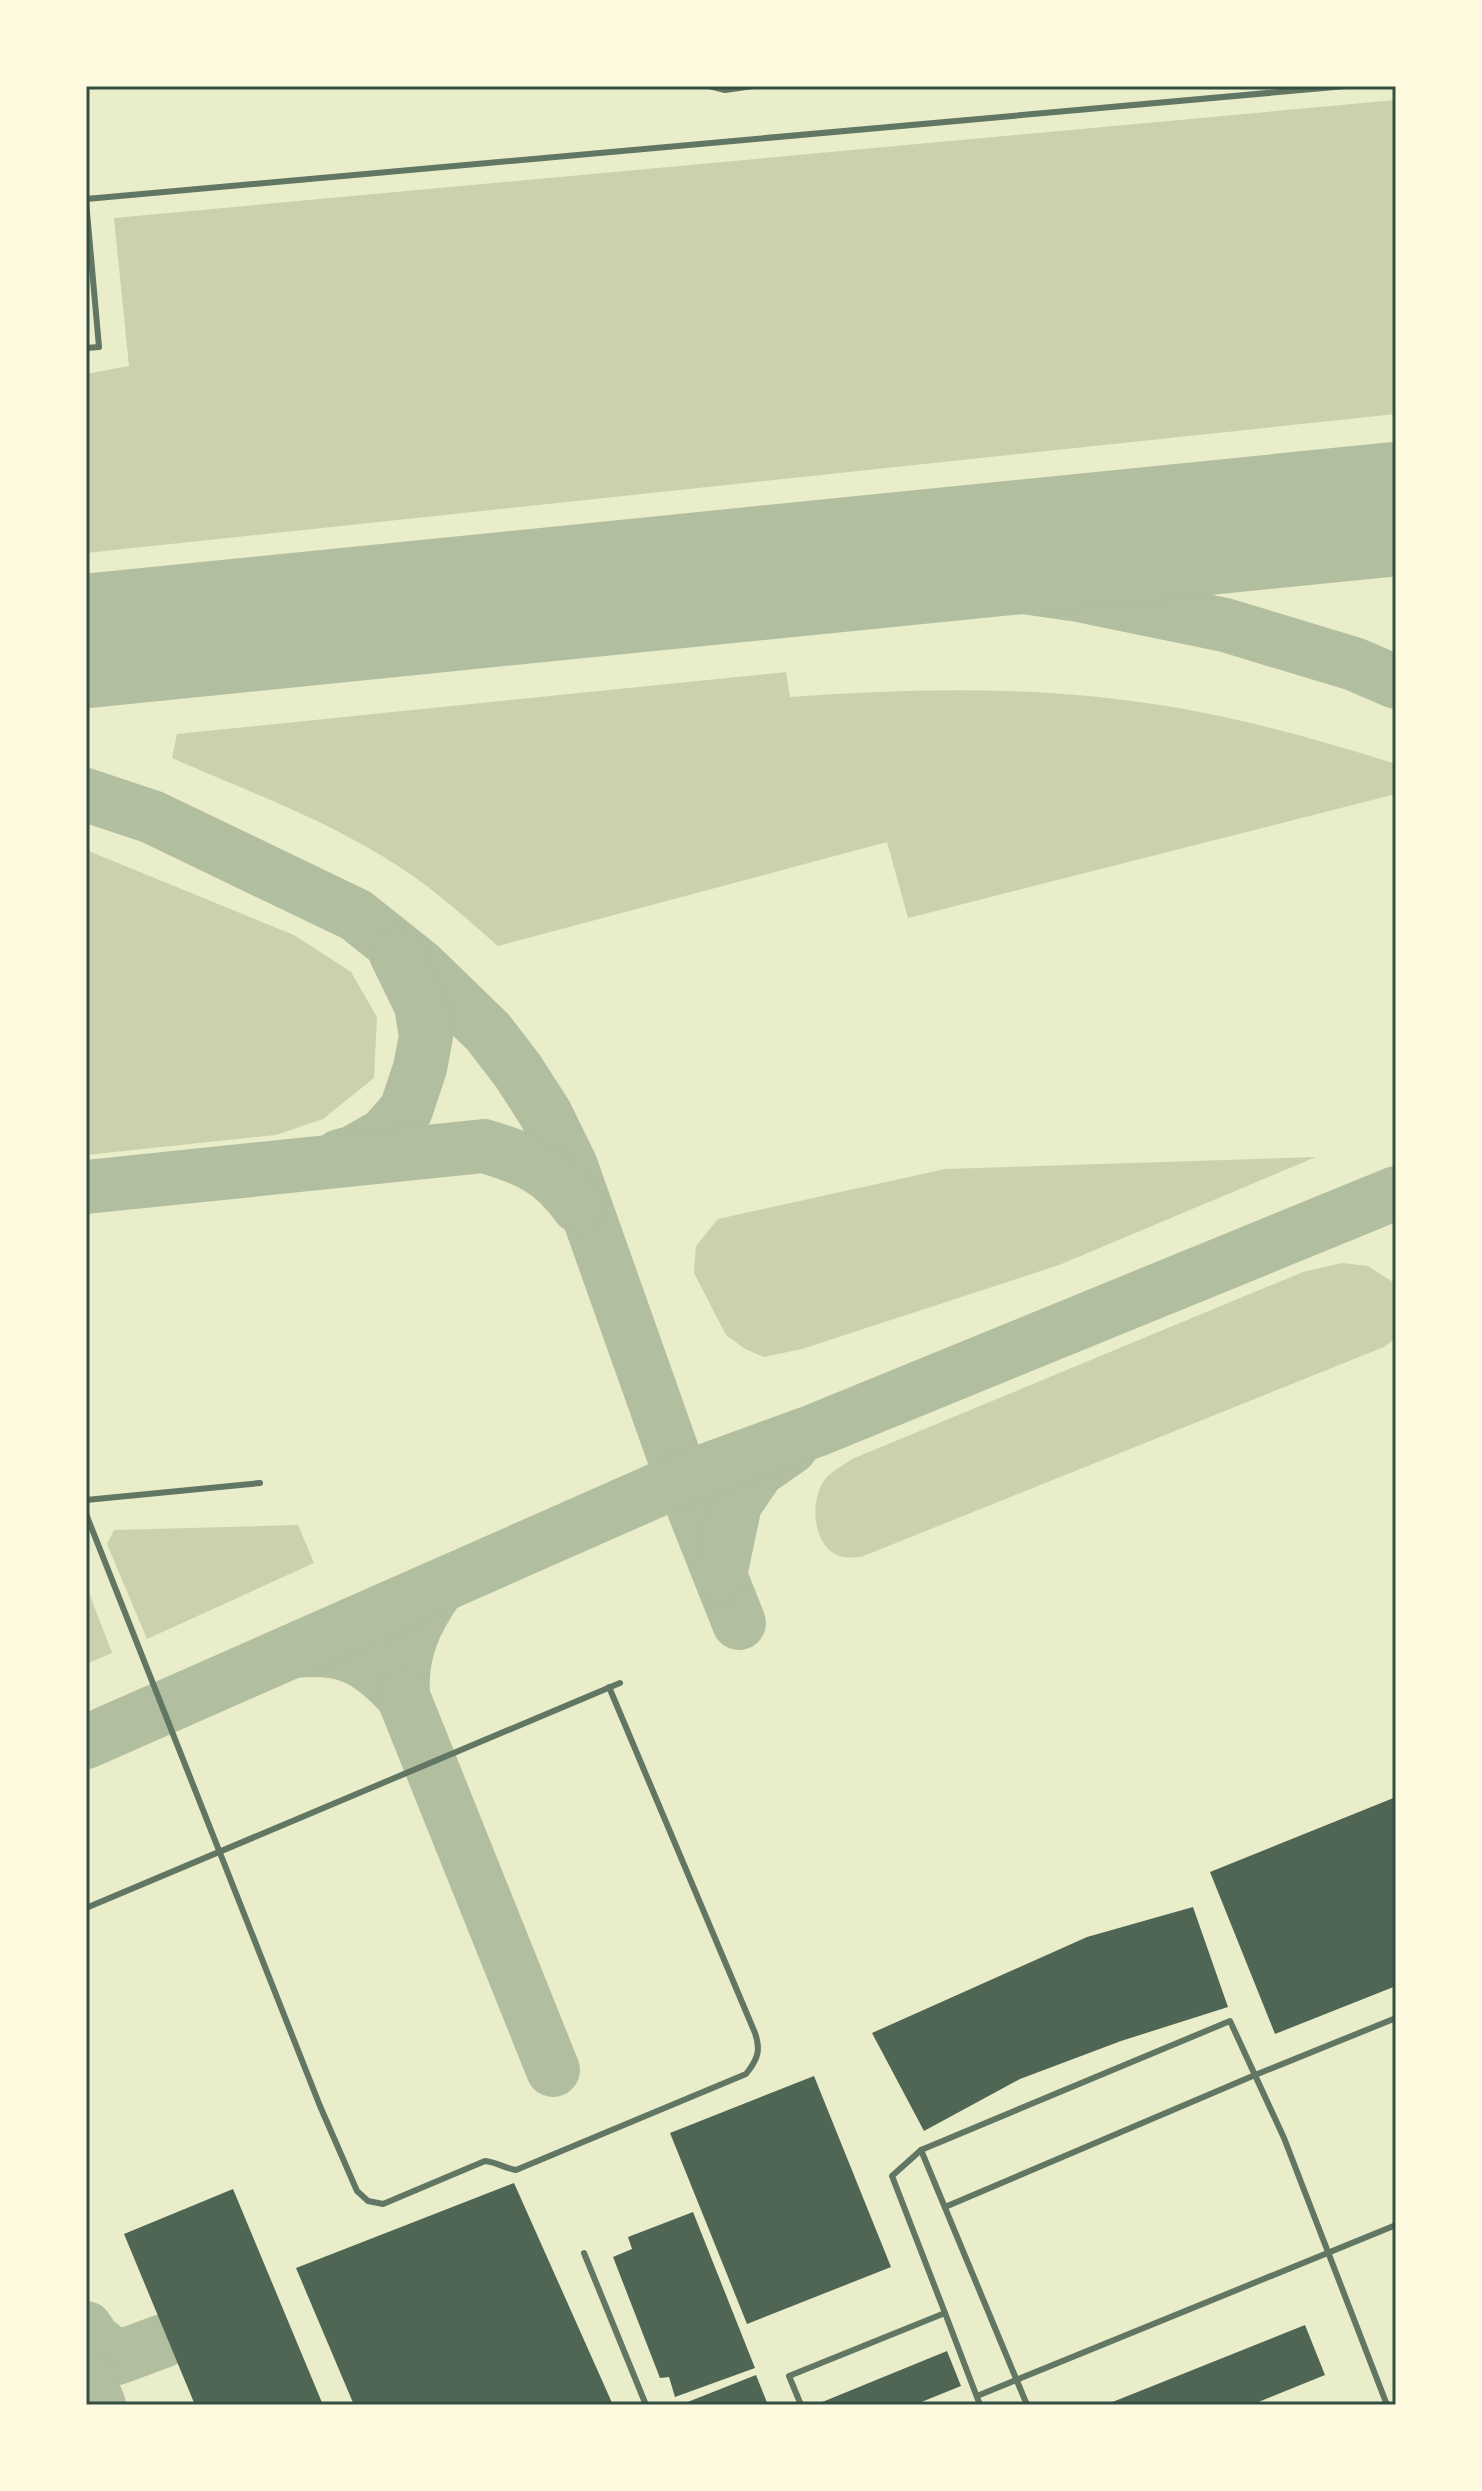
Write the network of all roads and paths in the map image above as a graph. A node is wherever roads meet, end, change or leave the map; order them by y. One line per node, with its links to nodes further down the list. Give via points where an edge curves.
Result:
1 (709, 86): 2 (lane)
2 (753, 86)
3 (1346, 86): 4 (lane)
4 (86, 200): 5 (lane, via 99,347)
5 (86, 348)
6 (260, 1483): 7 (lane)
7 (86, 1500)
8 (86, 1514): 11 (lane)
9 (620, 1683): 10 (lane)
10 (609, 1687): 11 (lane); 11 (lane, via 760,2047 746,2074 516,2170 485,2161 383,2204 368,2201 357,2191 326,2121)
11 (219, 1852): 12 (lane)
12 (86, 1908)
13 (1396, 2018): 14 (lane)
14 (1255, 2075): 15 (lane, via 1230,2021); 16 (lane); 18 (lane)
15 (921, 2150): 16 (lane); 20 (lane, via 892,2176)
16 (945, 2207): 21 (lane)
17 (1396, 2225): 18 (lane)
18 (1328, 2251): 21 (lane); 23 (lane)
19 (584, 2253): 24 (lane)
20 (945, 2313): 22 (lane); 25 (lane, via 789,2376)
21 (1016, 2378): 22 (lane); 27 (lane)
22 (977, 2396): 26 (lane)
23 (1391, 2404)
24 (646, 2405)
25 (801, 2405)
26 (980, 2405)
27 (1027, 2405)

